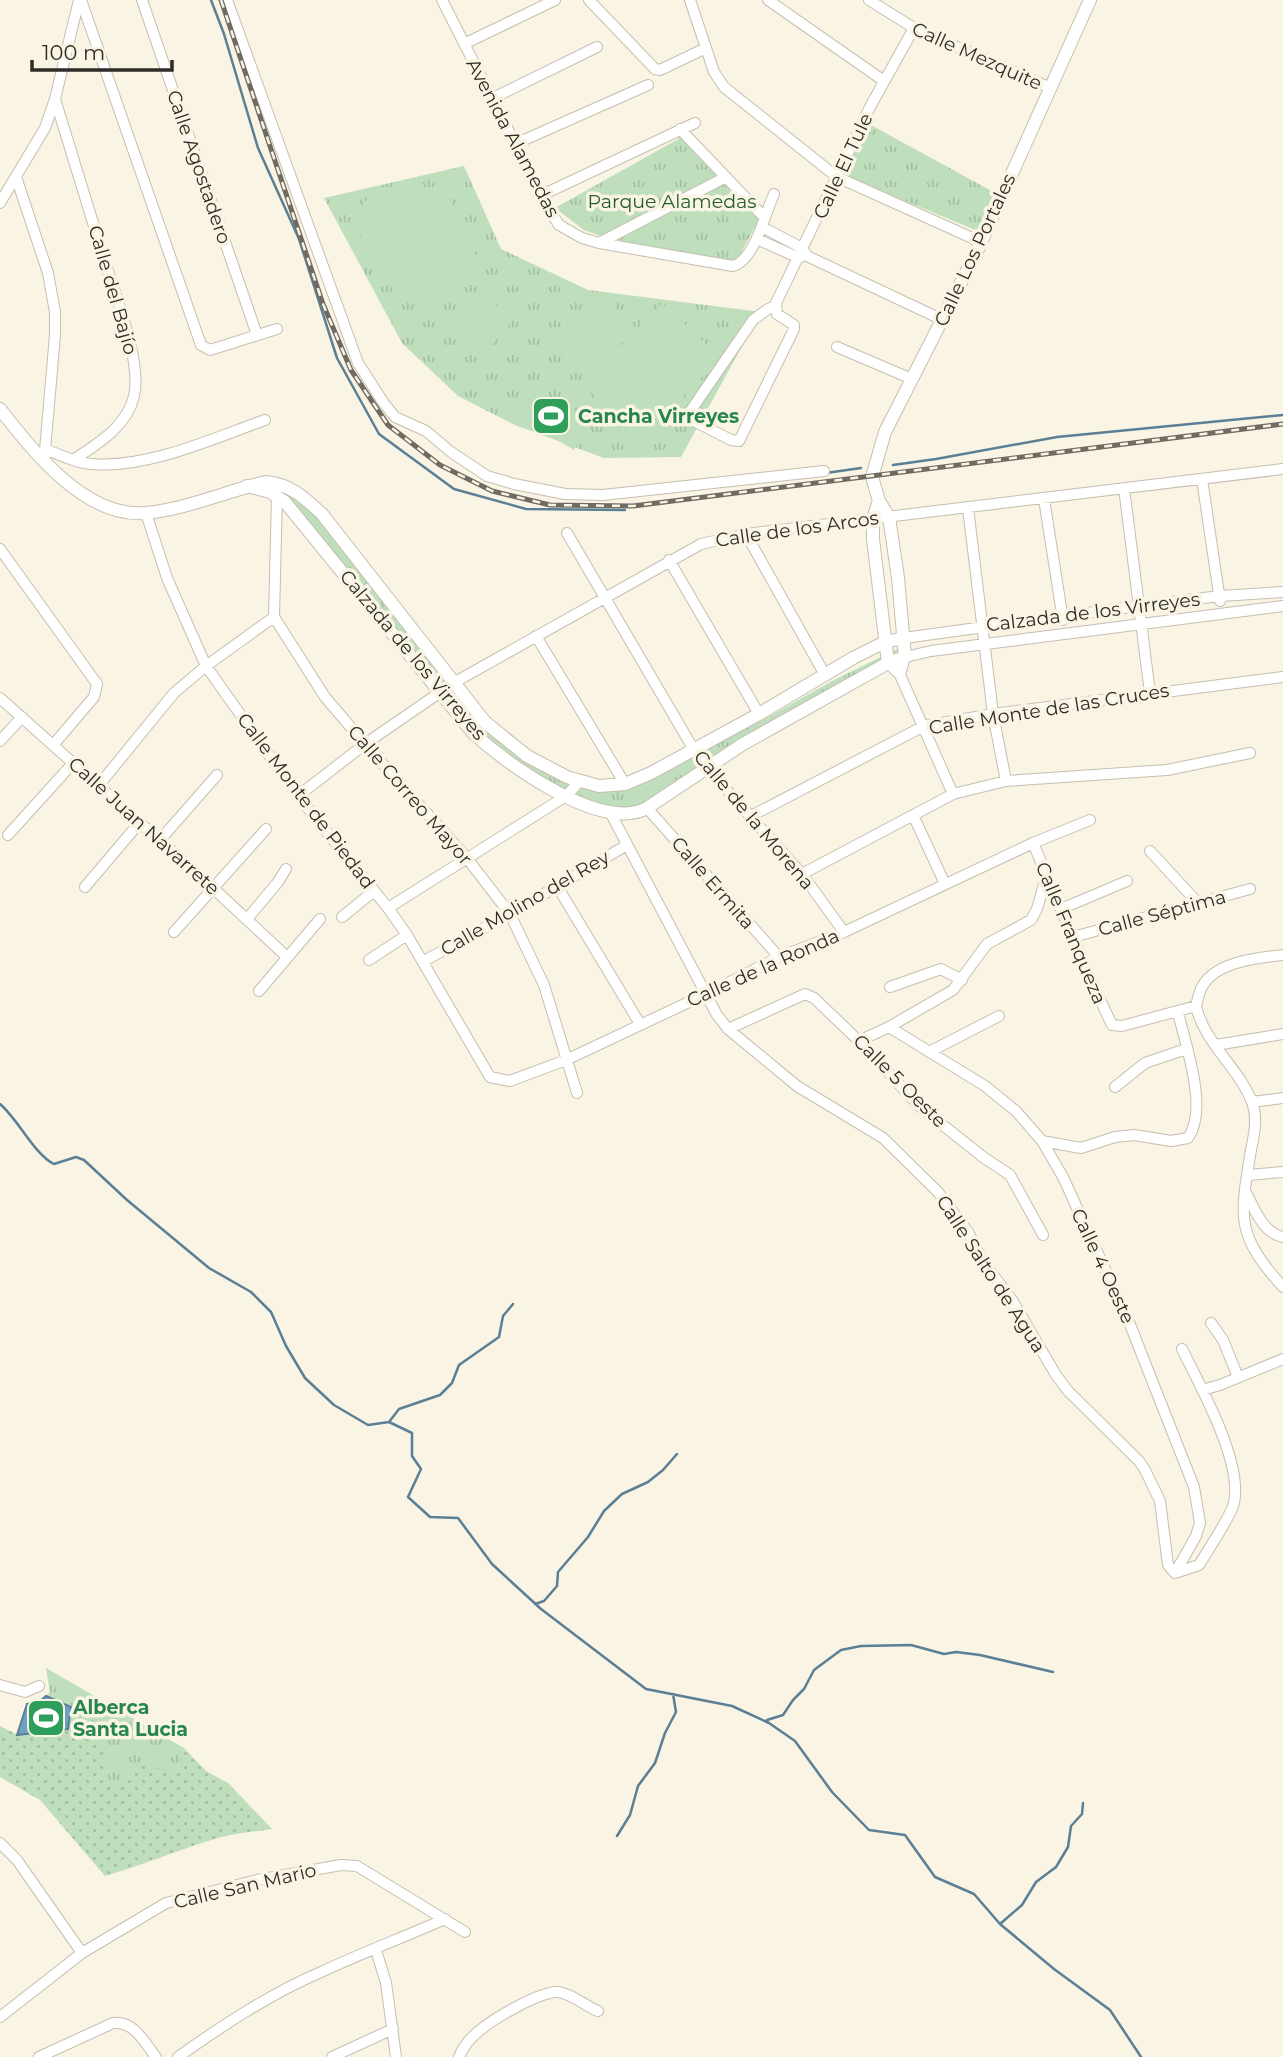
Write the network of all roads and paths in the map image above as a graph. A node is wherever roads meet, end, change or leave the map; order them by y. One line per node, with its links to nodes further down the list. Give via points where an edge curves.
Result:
1 (80, 0): 19 (street); 37 (street, via 201,345 210,350)
2 (142, 0): 37 (street, Calle Agostadero)
3 (227, 0): 45 (street, via 358,363 395,417 426,431 487,476 565,494 603,495)
4 (442, 0): 12 (street, Avenida Alamedas)
5 (555, 0): 12 (street)
6 (589, 0): 14 (street, via 655,69)
7 (690, 0): 14 (street)
8 (768, 0): 15 (street)
9 (869, 0): 11 (street, Calle Mezquite)
10 (1090, 0): 17 (street, Calle Los Portales)
11 (914, 28): 15 (street, Calle El Tule); 17 (street, Calle Mezquite)
12 (464, 44): 18 (street, Avenida Alamedas)
13 (597, 47): 18 (street)
14 (706, 48): 25 (street, via 724,87)
15 (884, 81): 25 (street, Calle El Tule)
16 (648, 85): 22 (street)
17 (1051, 88): 31 (street, Calle Los Portales)
18 (493, 98): 22 (street, Avenida Alamedas)
19 (55, 99): 23 (street, via 42,134); 43 (street, Calle del Bajío, via 122,314 136,382 134,398 122,421)
20 (695, 122): 21 (street)
21 (680, 129): 24 (street); 27 (street)
22 (515, 144): 27 (street, Avenida Alamedas)
23 (16, 177): 28 (street); 42 (street, via 48,273 55,312)
24 (726, 177): 29 (street); 32 (street)
25 (836, 177): 31 (street); 33 (street, Calle El Tule)
26 (774, 194): 29 (street, Avenida Alamedas)
27 (542, 195): 32 (street, Avenida Alamedas, via 559,225)
28 (0, 203)
29 (763, 222): 30 (street, Avenida Alamedas); 33 (street)
30 (757, 239): 32 (street, Avenida Alamedas, via 733,267); 33 (street)
31 (981, 242): 35 (street, Calle Los Portales)
32 (599, 243)
33 (802, 254): 34 (street, Calle El Tule); 35 (street)
34 (776, 306): 34 (street, via 753,320 688,418 739,441 794,329 777,314)
35 (943, 320): 39 (street, Calle Los Portales)
36 (277, 329): 37 (street)
37 (257, 335)
38 (837, 347): 39 (street)
39 (912, 379): 51 (street, Calle Los Portales, via 878,451 872,477)
40 (0, 410): 42 (street, Calzada de los Virreyes)
41 (265, 421): 43 (street, via 135,461 94,464)
42 (45, 456): 43 (street); 53 (street, Calzada de los Virreyes, via 76,489 104,505)
43 (73, 460)
44 (1283, 469): 46 (street, Calle de los Arcos)
45 (824, 471)
46 (1202, 479): 48 (street, Calle de los Arcos); 61 (street)
47 (247, 486): 49 (street); 53 (street, Calzada de los Virreyes); 81 (street, Calzada de los Virreyes, via 266,482 288,487 322,514)
48 (1124, 488): 50 (street, Calle de los Arcos); 63 (street)
49 (277, 495): 66 (street); 82 (street, Calzada de los Virreyes)
50 (1044, 499): 52 (street, Calle de los Arcos); 67 (street)
51 (879, 501): 54 (street, Calle Los Portales); 55 (street, Calle Los Portales)
52 (968, 508): 54 (street, Calle de los Arcos); 69 (street)
53 (146, 513): 77 (street, Calle Monte de Piedad, via 167,578)
54 (889, 517): 55 (street, Calle de los Arcos); 72 (street, Calle Los Portales)
55 (873, 518): 57 (street, Calle de los Arcos); 73 (street, Calle Los Portales)
56 (567, 533): 62 (street, Calle de la Morena)
57 (746, 534): 59 (street, Calle de los Arcos, via 701,544); 78 (street)
58 (0, 549): 90 (street, via 97,684 94,697)
59 (669, 560): 62 (street, Calle de los Arcos); 85 (street)
60 (1283, 592): 61 (street, Calzada de los Virreyes)
61 (1220, 596): 63 (street, Calzada de los Virreyes); 65 (street)
62 (605, 598): 71 (street, Calle de los Arcos); 92 (street, Calle de la Morena)
63 (1138, 606): 67 (street, Calzada de los Virreyes); 68 (street)
64 (1283, 606): 65 (street, Calzada de los Virreyes)
65 (1222, 613): 68 (street, Calzada de los Virreyes)
66 (274, 617): 77 (street); 91 (street, Calle Correo Mayor, via 325,697)
67 (1062, 617): 69 (street, Calzada de los Virreyes); 70 (street)
68 (1140, 624): 70 (street, Calzada de los Virreyes); 83 (street)
69 (982, 626): 72 (street, Calzada de los Virreyes); 74 (street)
70 (1065, 633): 74 (street, Calzada de los Virreyes)
71 (536, 636): 81 (street, Calle de los Arcos); 99 (street)
72 (904, 638): 73 (street, Calzada de los Virreyes); 75 (street, Calle Los Portales)
73 (885, 642): 76 (street, Calle Los Portales); 78 (street, Calzada de los Virreyes)
74 (984, 644): 75 (street, Calzada de los Virreyes); 86 (street)
75 (905, 657): 76 (street, Calzada de los Virreyes); 79 (street, Calle Los Portales)
76 (888, 663): 79 (street); 95 (street, Calzada de los Virreyes)
77 (206, 666): 100 (street, via 163,706); 102 (street, Calle Monte de Piedad)
78 (825, 675): 85 (street, Calzada de los Virreyes)
79 (900, 675): 88 (street)
80 (1283, 677): 83 (street, Calle Monte de las Cruces)
81 (455, 682): 82 (street, Calle de los Arcos); 97 (street, Calzada de los Virreyes, via 485,722 527,756)
82 (441, 691): 91 (street, Calle de los Arcos); 103 (street, Calzada de los Virreyes, via 485,744)
83 (1150, 693): 86 (street, Calle Monte de las Cruces)
84 (0, 698): 87 (street, Calle Juan Navarrete)
85 (759, 714): 92 (street, Calzada de los Virreyes)
86 (993, 714): 88 (street, Calle Monte de las Cruces); 98 (street)
87 (22, 717): 89 (street); 90 (street, Calle Juan Navarrete)
88 (924, 726): 101 (street); 107 (street, Calle Monte de las Cruces)
89 (0, 741)
90 (54, 744): 94 (street, Calle Juan Navarrete)
91 (365, 744): 102 (street, Calle de los Arcos); 116 (street, Calle Correo Mayor)
92 (694, 750): 95 (street, Calle de la Morena); 99 (street, Calzada de los Virreyes)
93 (1250, 753): 98 (street, via 1167,771)
94 (74, 762): 100 (street, Calle Juan Navarrete); 111 (street)
95 (707, 768): 104 (street, Calzada de los Virreyes); 107 (street, Calle de la Morena)
96 (217, 775): 112 (street)
97 (580, 781): 99 (street, Calzada de los Virreyes, via 599,786); 103 (street)
98 (1006, 781): 101 (street)
99 (625, 784)
100 (99, 785): 109 (street, Calle Juan Navarrete)
101 (953, 794): 106 (street)
102 (298, 796): 126 (street, Calle Monte de Piedad)
103 (566, 796): 105 (street, Calzada de los Virreyes); 116 (street)
104 (647, 808): 105 (street, Calzada de los Virreyes, via 633,814); 140 (street, Calle Ermita)
105 (610, 812): 114 (street, Calle Salto de Agua)
106 (914, 815): 118 (street); 121 (street)
107 (751, 816): 118 (street, Calle de la Morena)
108 (1090, 820): 113 (street, Calle de la Ronda)
109 (140, 822): 112 (street, Calle Juan Navarrete); 123 (street)
110 (266, 829): 124 (street)
111 (8, 835)
112 (160, 840): 124 (street, Calle Juan Navarrete)
113 (1033, 843): 119 (street, Calle Franqueza); 121 (street, Calle de la Ronda)
114 (627, 845): 122 (street, Calle Molino del Rey); 146 (street, Calle Salto de Agua)
115 (1150, 851): 127 (street)
116 (466, 857): 128 (street); 130 (street, Calle Correo Mayor)
117 (286, 869): 132 (street)
118 (802, 874): 135 (street, Calle de la Morena)
119 (1046, 877): 129 (street, Calle Franqueza); 143 (street, via 1031,920 987,944)
120 (1127, 881): 129 (street)
121 (945, 884): 135 (street, Calle de la Ronda)
122 (556, 886): 130 (street, Calle Molino del Rey); 150 (street)
123 (85, 887)
124 (212, 887): 132 (street, Calle Juan Navarrete); 134 (street)
125 (1250, 888): 127 (street, Calle Séptima)
126 (374, 891): 128 (street, Calle Monte de Piedad); 131 (street)
127 (1198, 903): 137 (street, Calle Séptima)
128 (388, 908): 136 (street, Calle Monte de Piedad)
129 (1061, 909): 137 (street, Calle Franqueza)
130 (510, 914): 142 (street, Calle Molino del Rey); 158 (street, Calle Correo Mayor, via 544,985)
131 (342, 917)
132 (247, 919): 139 (street, Calle Juan Navarrete)
133 (320, 919): 139 (street)
134 (174, 932)
135 (844, 932): 140 (street, Calle de la Ronda)
136 (407, 934): 141 (street); 142 (street, Calle Monte de Piedad)
137 (1073, 937): 148 (street, Calle Franqueza, via 1109,1022 1122,1026)
138 (1283, 955): 147 (street, via 1215,973 1201,987)
139 (287, 957): 145 (street)
140 (779, 957): 146 (street, Calle de la Ronda)
141 (369, 960)
142 (424, 961): 159 (street, Calle Monte de Piedad)
143 (962, 980): 144 (street, via 941,969); 151 (street, via 953,990)
144 (891, 987)
145 (259, 992)
146 (706, 994): 150 (street, Calle de la Ronda); 152 (street, Calle Salto de Agua)
147 (1196, 1006): 148 (street); 155 (street, via 1201,1024)
148 (1178, 1012): 156 (street)
149 (999, 1016): 157 (street)
150 (640, 1024): 158 (street, Calle de la Ronda)
151 (889, 1027): 154 (street); 157 (street, Calle 4 Oeste)
152 (728, 1029): 154 (street, Calle 5 Oeste, via 805,994); 176 (street, Calle Salto de Agua, via 797,1086 883,1138 938,1192 968,1231 1056,1375 1145,1470 1160,1501 1164,1548)
153 (1283, 1034): 155 (street)
154 (859, 1041): 168 (street, Calle 5 Oeste, via 920,1107 1010,1175)
155 (1216, 1045): 163 (street)
156 (1186, 1049): 160 (street, via 1145,1063); 164 (street, via 1197,1090 1194,1125 1188,1138 1171,1141 1121,1136 1081,1148)
157 (929, 1052): 164 (street, Calle 4 Oeste, via 985,1086 1016,1111)
158 (566, 1060): 159 (street, Calle de la Ronda, via 510,1081); 161 (street, Calle Correo Mayor)
159 (490, 1077)
160 (1115, 1087)
161 (577, 1093)
162 (1283, 1098): 163 (street)
163 (1252, 1102): 166 (street, via 1254,1133)
164 (1042, 1141): 176 (street, Calle 4 Oeste, via 1129,1322 1194,1487 1200,1523)
165 (1283, 1172): 166 (street)
166 (1247, 1175): 167 (street)
167 (1245, 1191): 169 (street, via 1267,1229); 170 (street, via 1243,1212 1251,1245)
168 (1043, 1235)
169 (1283, 1237)
170 (1283, 1287)
171 (1211, 1323): 174 (street)
172 (1182, 1349): 175 (street)
173 (1283, 1359): 174 (street)
174 (1238, 1377): 175 (street)
175 (1202, 1391): 176 (street, via 1230,1455 1236,1491 1232,1508 1199,1565)
176 (1175, 1573)
177 (0, 1685): 178 (street, via 25,1692)
178 (39, 1686)
179 (0, 1843): 183 (street)
180 (445, 1919): 181 (street, Calle San Mario); 182 (street); 183 (street, Calle San Mario, via 357,1866 341,1865 246,1882 166,1903)
181 (465, 1933)
182 (376, 1950): 186 (street); 189 (street, via 270,1998)
183 (82, 1952): 185 (street, Calle San Mario)
184 (598, 2011): 192 (street, via 572,1996 546,1993 493,2020 477,2032)
185 (0, 2017)
186 (393, 2029): 190 (street); 191 (street)
187 (39, 2057): 188 (street, via 121,2022 135,2030)
188 (156, 2057)
189 (178, 2057)
190 (332, 2057)
191 (396, 2057)
192 (459, 2057)

